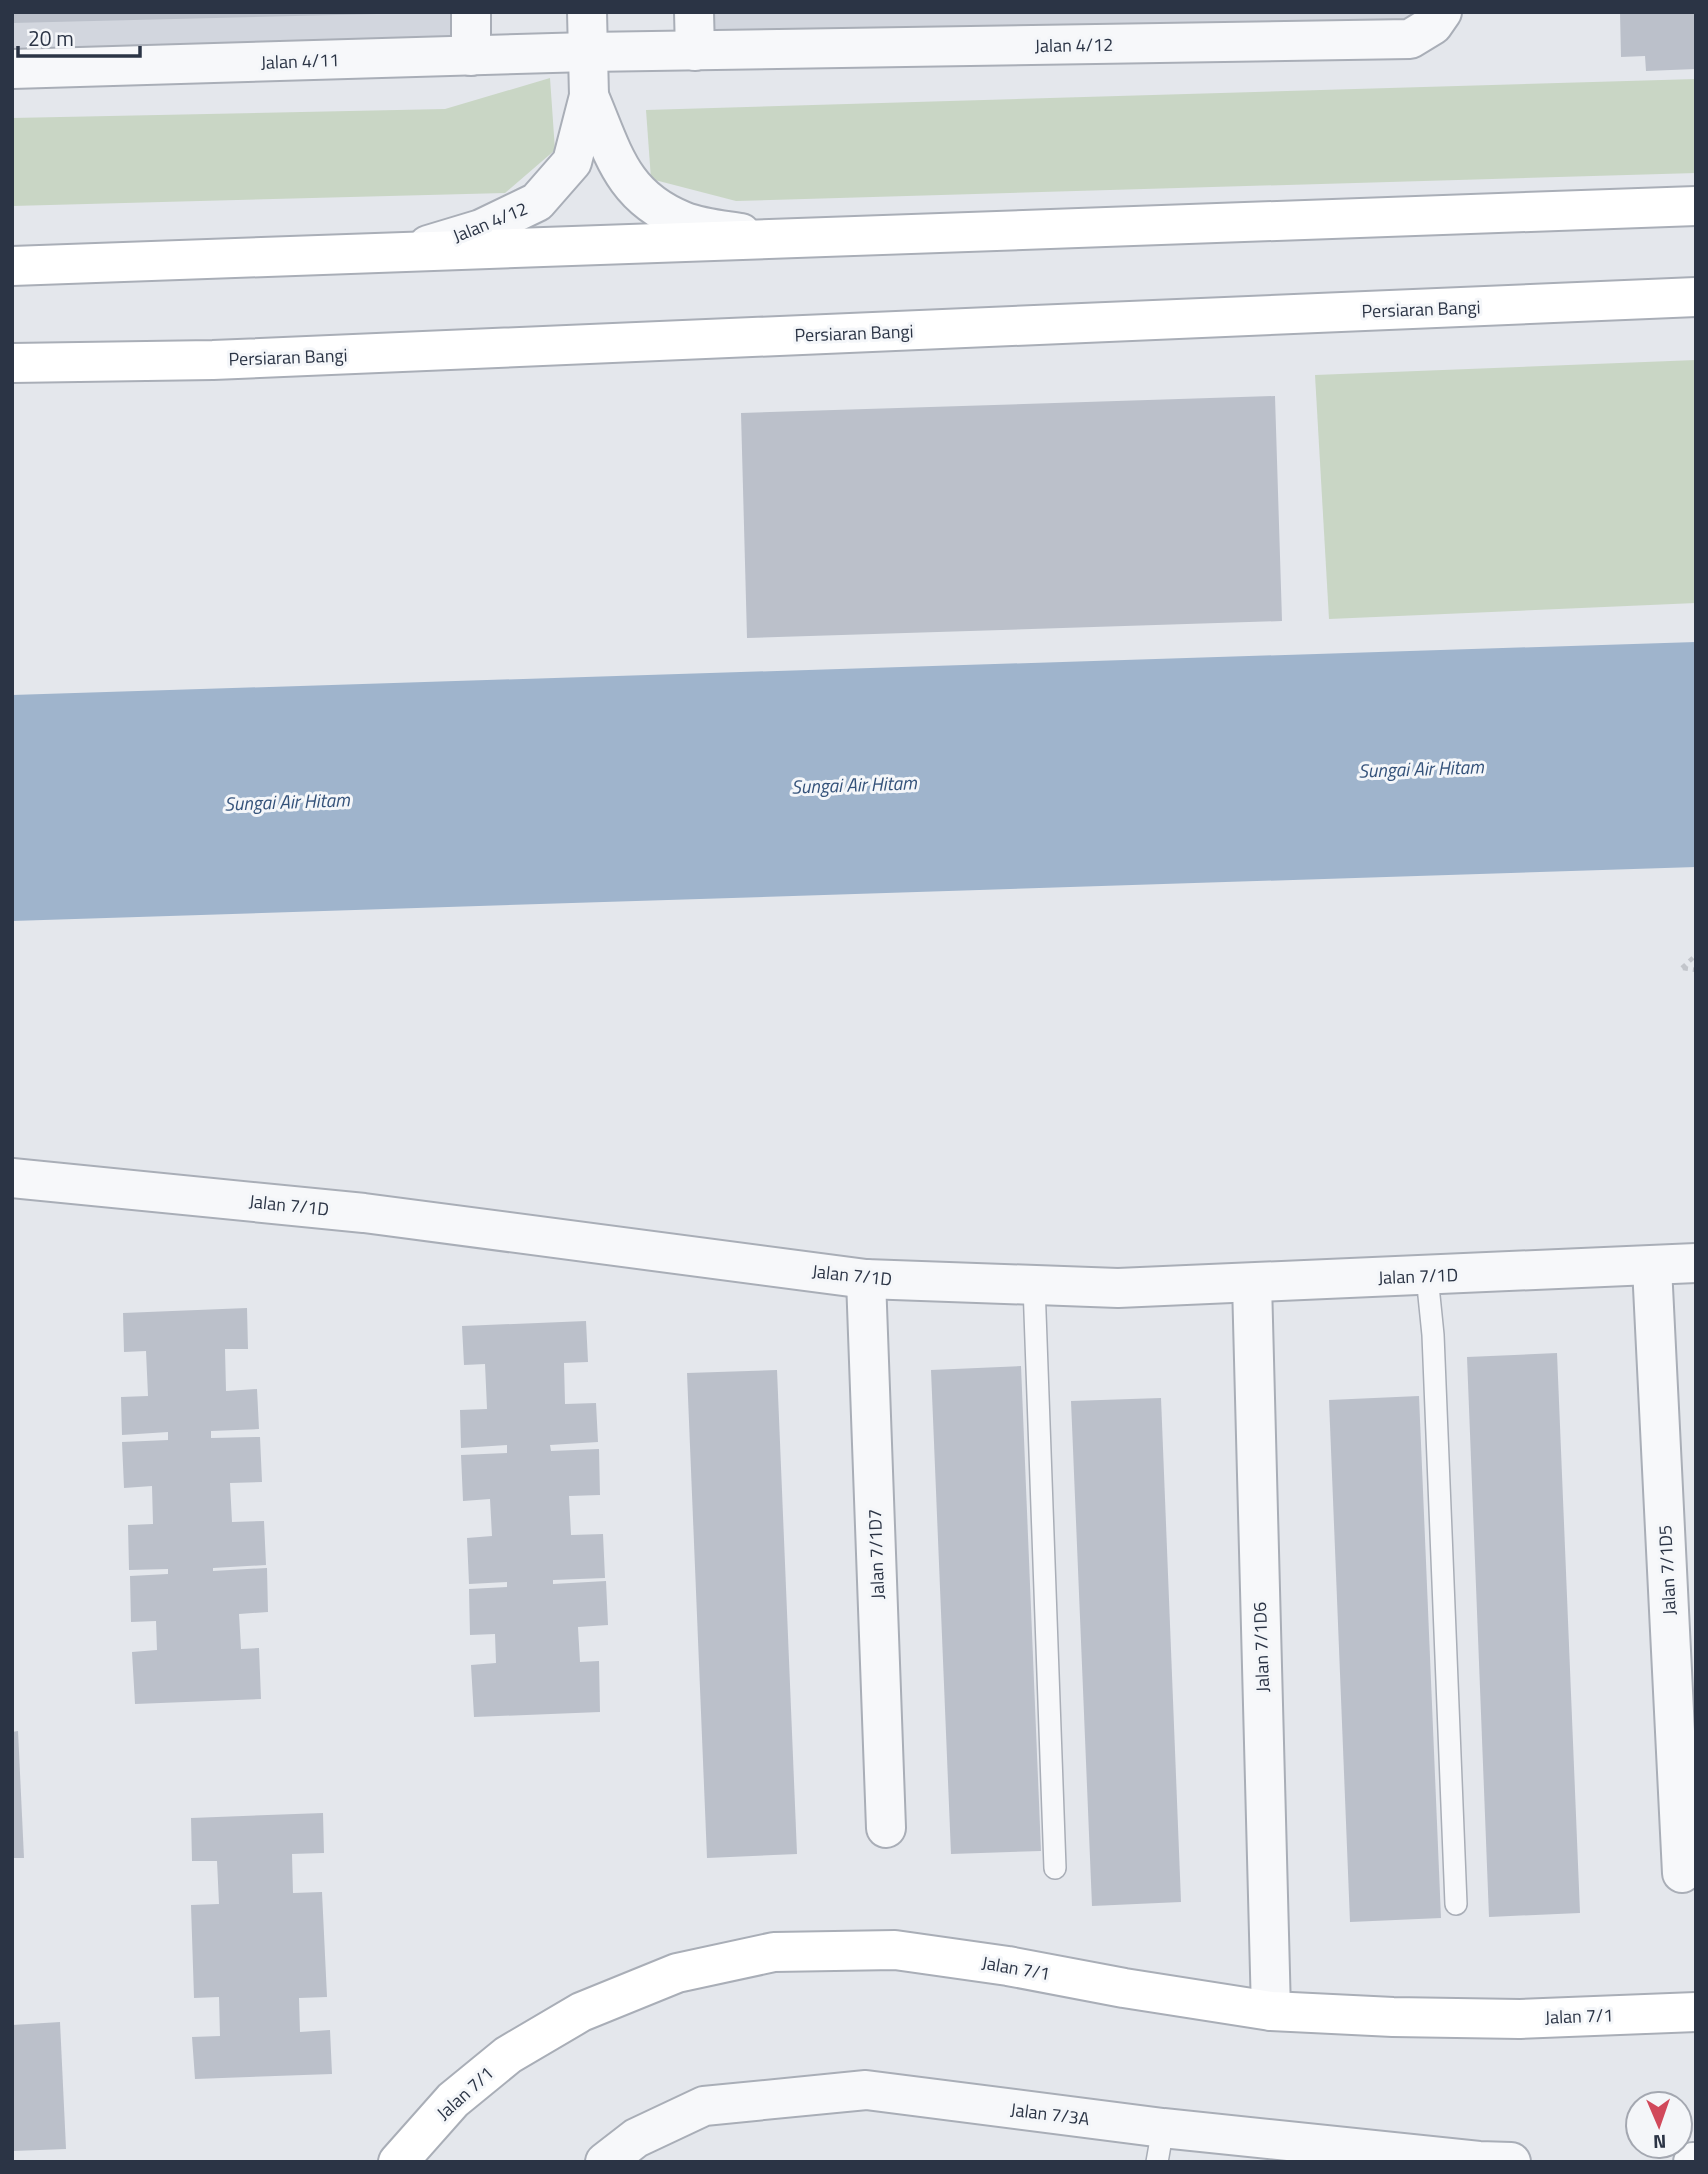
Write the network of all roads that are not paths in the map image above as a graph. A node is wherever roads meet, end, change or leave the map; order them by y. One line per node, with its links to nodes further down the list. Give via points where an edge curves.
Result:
1 (471, 12): 7 (street)
2 (587, 12): 6 (street, Jalan 4/12)
3 (694, 12): 5 (street)
4 (1442, 12): 5 (street, Jalan 4/12, via 1433,25 1410,39)
5 (695, 51): 6 (street, Jalan 4/12)
6 (588, 52): 7 (street, Jalan 4/11); 9 (street, Jalan 4/12)
7 (471, 56): 8 (street, Jalan 4/11)
8 (12, 69)
9 (589, 96): 11 (street, Jalan 4/12, via 622,173 637,193 684,221); 12 (street, Jalan 4/12, via 572,162 537,202 481,229)
10 (1696, 206): 11 (main road)
11 (769, 239): 12 (main road)
12 (406, 252): 13 (main road)
13 (12, 266)
14 (1696, 297): 15 (main road, Persiaran Bangi, via 241,359)
15 (12, 363)
16 (12, 1178): 20 (street, Jalan 7/1D, via 363,1213)
17 (1696, 1263): 18 (street, Jalan 7/1D)
18 (1652, 1267): 19 (street, Jalan 7/1D); 25 (street, Jalan 7/1D5)
19 (1427, 1276): 21 (street, Jalan 7/1D); 26 (lane)
20 (866, 1279): 22 (street, Jalan 7/1D); 23 (street, Jalan 7/1D7)
21 (1252, 1283): 22 (street, Jalan 7/1D, via 1118,1288); 27 (street, Jalan 7/1D6)
22 (1034, 1285): 24 (lane)
23 (886, 1828)
24 (1055, 1868)
25 (1682, 1873)
26 (1456, 1903)
27 (1271, 2011): 28 (main road, Jalan 7/1, via 1520,2019); 30 (main road, Jalan 7/1, via 895,1950 774,1952 677,1973 581,2012 508,2055 453,2100)
28 (1696, 2012)
29 (1160, 2145): 31 (street, Jalan 7/3A, via 866,2090 704,2106 636,2138); 32 (street, Jalan 7/3A)
30 (398, 2162)
31 (605, 2162)
32 (1511, 2162)

